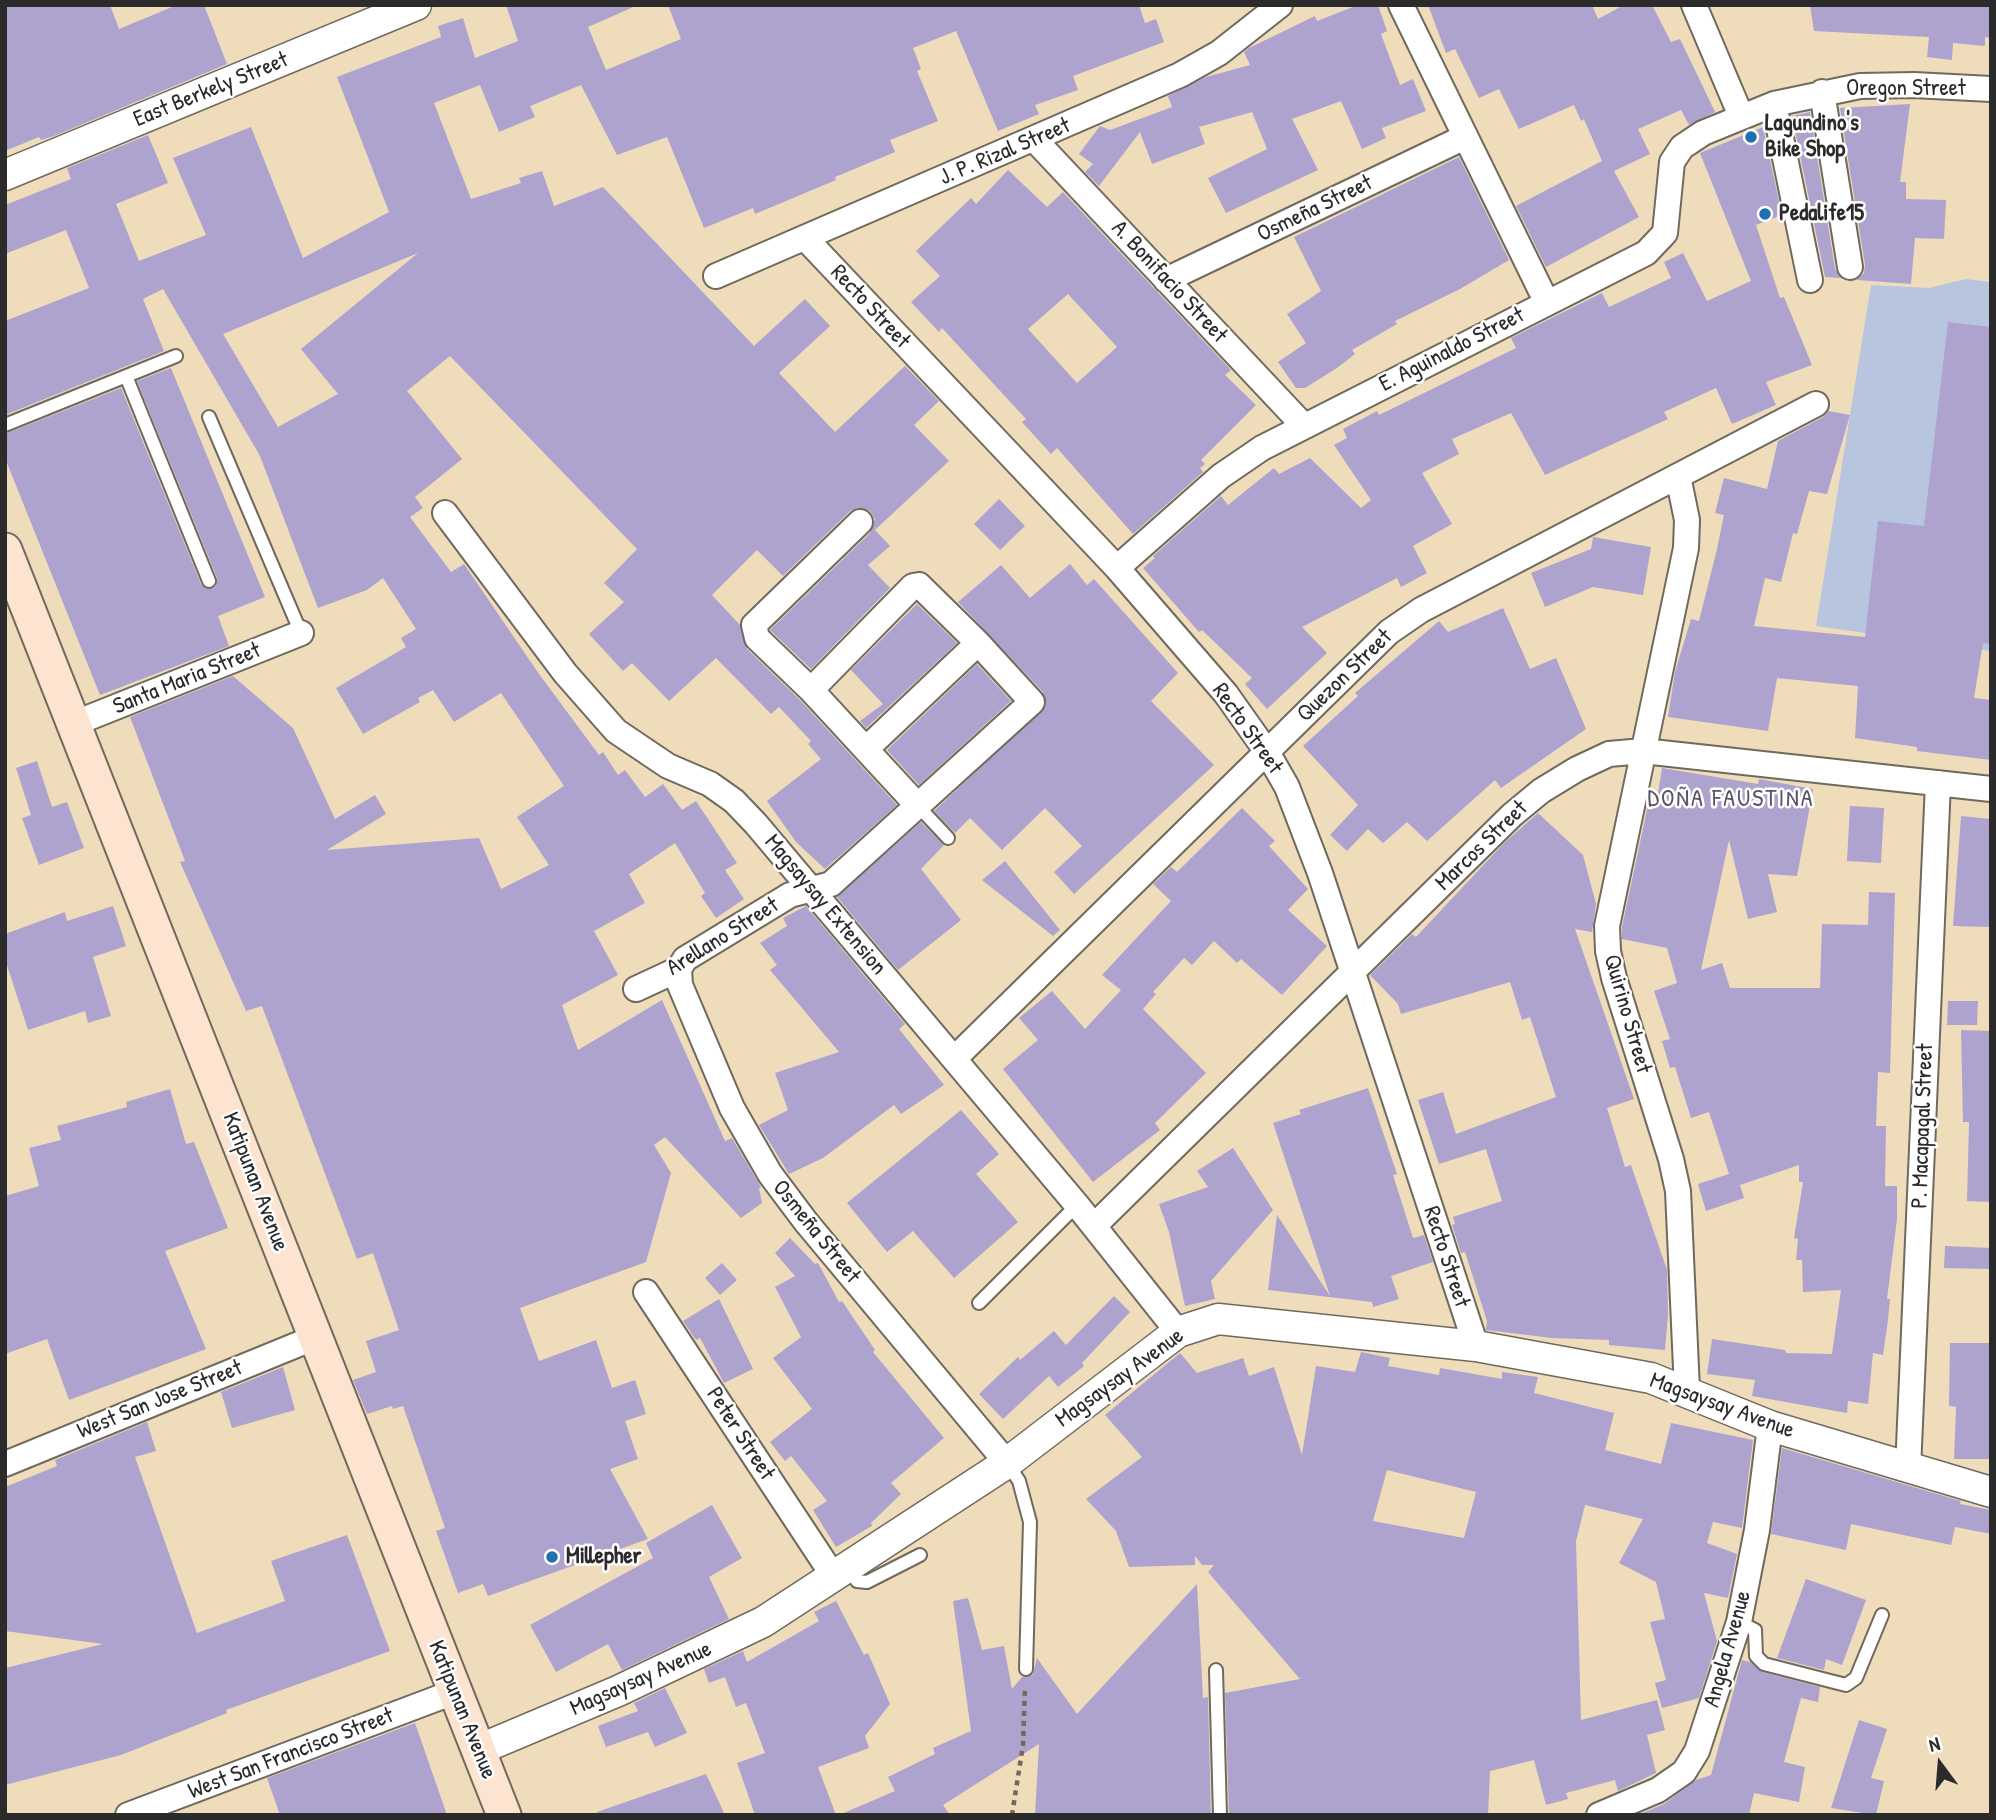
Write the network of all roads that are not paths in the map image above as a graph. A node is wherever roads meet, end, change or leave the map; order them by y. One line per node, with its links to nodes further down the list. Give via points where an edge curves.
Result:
1 (416, 5): 11 (street, East Berkely Street)
2 (1280, 5): 10 (street, J. P. Rizal Street, via 1229,46 1180,75)
3 (1401, 5): 9 (street)
4 (1694, 5): 8 (street)
5 (1991, 89): 6 (street, Oregon Street, via 1900,85)
6 (1822, 92): 7 (street, Oregon Street); 13 (street)
7 (1774, 104): 8 (street, Oregon Street); 16 (street)
8 (1741, 116): 17 (street, E. Aguinaldo Street, via 1682,147 1672,162 1668,221 1657,245)
9 (1465, 137): 15 (street, Osmeña Street); 17 (street)
10 (1034, 139): 12 (street, J. P. Rizal Street); 15 (street, A. Bonifacio Street)
11 (5, 175)
12 (805, 238): 14 (street, J. P. Rizal Street); 28 (street, Recto Street)
13 (1850, 267)
14 (716, 276)
15 (1166, 280): 23 (street, A. Bonifacio Street)
16 (1810, 280)
17 (1547, 303): 23 (street, E. Aguinaldo Street)
18 (176, 356): 19 (lane)
19 (126, 376): 22 (lane); 29 (lane)
20 (1816, 404): 24 (street, Quezon Street)
21 (209, 417): 30 (lane)
22 (5, 425)
23 (1303, 425): 28 (street, E. Aguinaldo Street, via 1221,476)
24 (1678, 476): 35 (street, Quirino Street, via 1687,520 1686,548); 36 (street, Quezon Street, via 1421,610 1362,656)
25 (445, 513): 41 (street, Magsaysay Extension, via 565,673 616,731 668,766 710,784 734,801)
26 (860, 522): 32 (street, via 754,625 757,638)
27 (5, 550): 33 (main road, Katipunan Avenue)
28 (1117, 568): 36 (street, Recto Street, via 1226,694)
29 (209, 582)
30 (301, 633): 33 (street, Santa Maria Street)
31 (978, 642): 32 (street, via 925,588 913,586); 34 (street); 39 (street, Arellano Street, via 1031,699 1031,705)
32 (811, 690): 34 (street)
33 (74, 724): 51 (main road, Katipunan Avenue)
34 (866, 749): 39 (street)
35 (1643, 751): 37 (street, Marcos Street); 43 (street, Marcos Street, via 1609,754 1541,791); 53 (street, Quirino Street, via 1611,899 1608,951 1678,1191)
36 (1267, 752): 43 (street, Recto Street, via 1302,823); 45 (street, Quezon Street)
37 (1937, 783): 38 (street, Marcos Street); 57 (street, P. Macapagal Street)
38 (1991, 789)
39 (919, 807): 40 (lane); 41 (street, Arellano Street, via 831,884)
40 (948, 838)
41 (811, 890): 42 (street, Arellano Street, via 790,895 685,959); 45 (street, Magsaysay Extension)
42 (679, 968): 44 (street, Arellano Street); 55 (street, Osmeña Street, via 680,985 732,1108 770,1174)
43 (1352, 974): 47 (street, Marcos Street); 52 (street, Recto Street)
44 (636, 989)
45 (955, 1058): 46 (street, Magsaysay Extension)
46 (1077, 1205): 47 (street, Magsaysay Extension); 49 (lane)
47 (1094, 1226): 50 (street, Magsaysay Extension)
48 (646, 1292): 60 (street, Peter Street)
49 (979, 1303)
50 (1178, 1332): 52 (street, Magsaysay Avenue, via 1218,1319 1241,1320); 55 (street, Magsaysay Avenue)
51 (316, 1337): 56 (street, West San Jose Street); 65 (main road, Katipunan Avenue)
52 (1476, 1346): 53 (street, Magsaysay Avenue, via 1630,1374)
53 (1687, 1390): 54 (street, Magsaysay Avenue)
54 (1770, 1426): 57 (street, Magsaysay Avenue); 62 (street, Angela Avenue)
55 (1007, 1463): 60 (street, Magsaysay Avenue); 63 (lane, via 1022,1490 1030,1522)
56 (5, 1464)
57 (1908, 1469): 58 (street, Magsaysay Avenue)
58 (1991, 1493)
59 (920, 1555): 60 (lane, via 867,1582)
60 (841, 1573): 66 (street, Magsaysay Avenue, via 763,1622 697,1655)
61 (1882, 1615): 62 (lane, via 1856,1678 1846,1685 1763,1664 1756,1656 1755,1630)
62 (1740, 1622): 70 (street, Angela Avenue, via 1697,1751 1685,1772 1658,1790)
63 (1026, 1669)
64 (1216, 1670): 69 (lane)
65 (454, 1692): 66 (main road, Katipunan Avenue); 67 (street, West San Francisco Street)
66 (478, 1751): 68 (main road, Katipunan Avenue)
67 (128, 1815)
68 (504, 1815)
69 (1220, 1815)
70 (1599, 1815)

